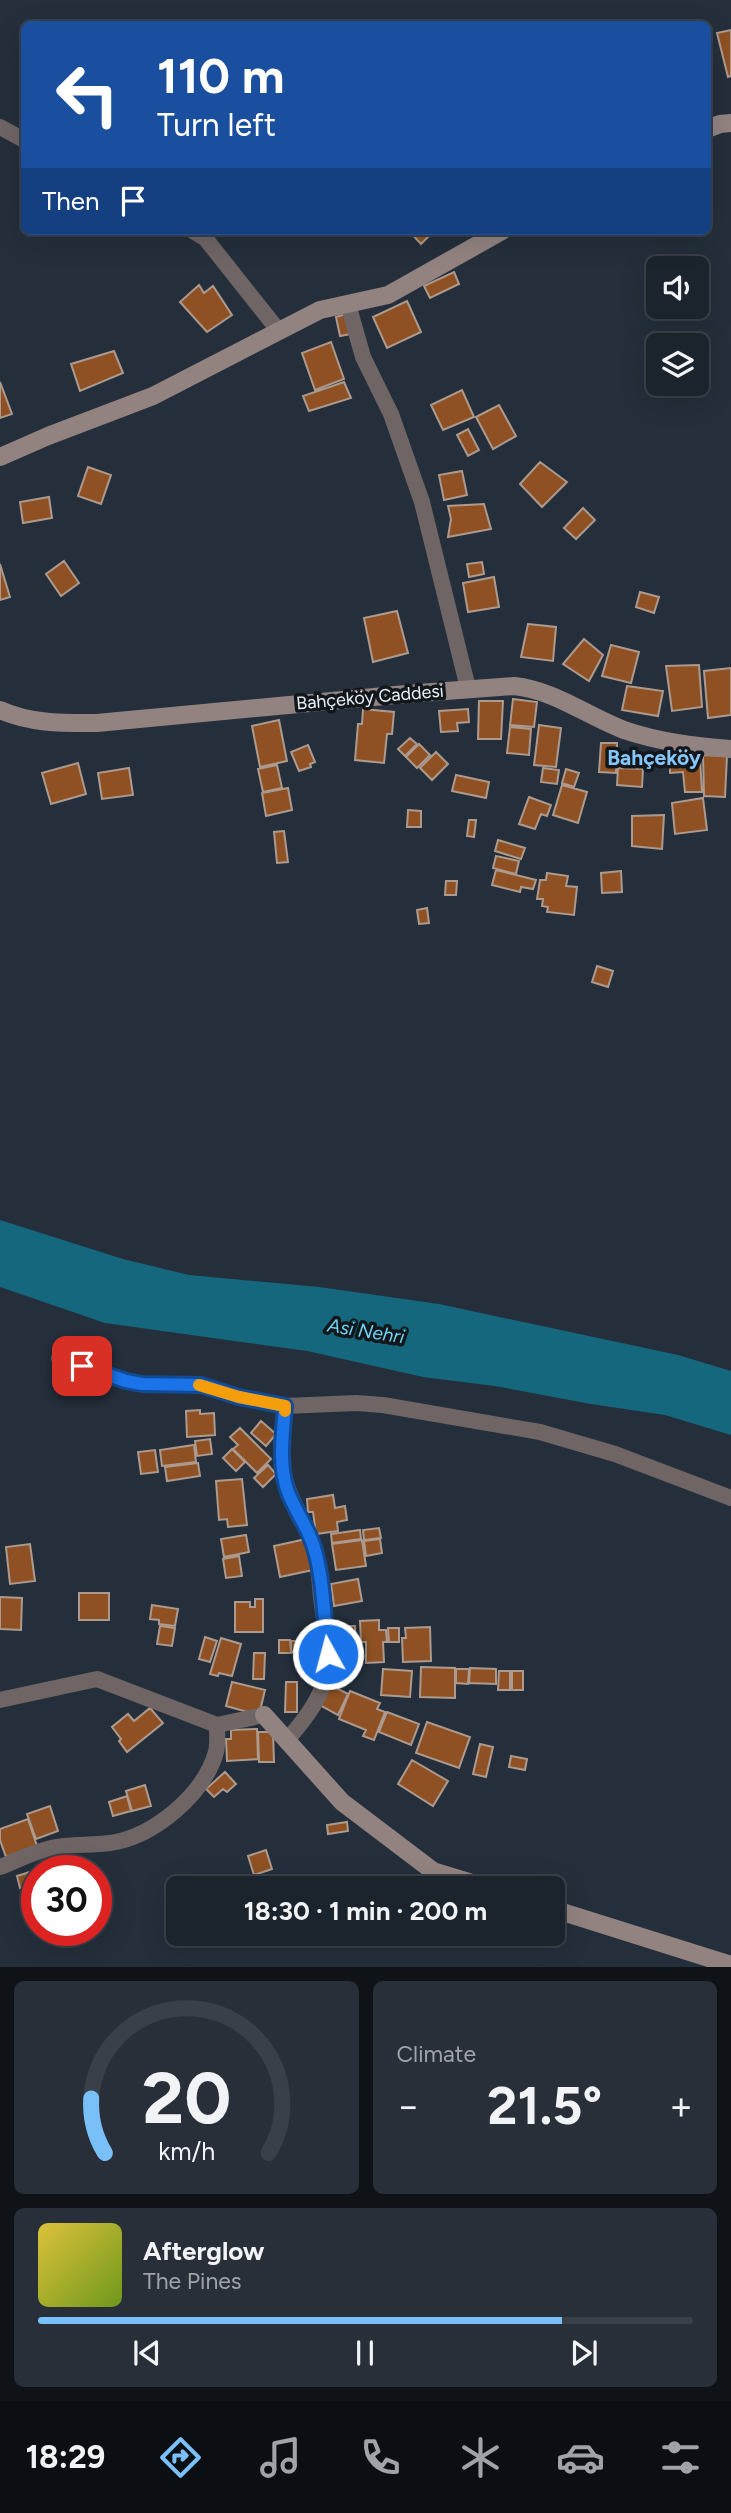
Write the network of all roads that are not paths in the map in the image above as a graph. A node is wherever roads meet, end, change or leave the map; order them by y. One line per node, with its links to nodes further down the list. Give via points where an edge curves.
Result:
1 (731, 123): 3 (street)
2 (0, 127): 4 (street)
3 (711, 127)
4 (21, 138)
5 (200, 235): 8 (street)
6 (495, 235): 7 (street, via 388,295)
7 (348, 304): 8 (street, via 320,310); 10 (street, via 363,357 391,414 422,502)
8 (278, 330): 9 (street, via 153,396)
9 (0, 457)
10 (468, 688): 11 (street, Bahçeköy Caddesi, via 97,723 53,723); 12 (street, Bahçeköy Caddesi, via 528,688 625,730 682,746)
11 (0, 710)
12 (731, 749)
13 (59, 1358): 14 (street, via 126,1381 201,1385)
14 (285, 1406): 15 (street, via 383,1405 540,1432 615,1454); 19 (street, via 283,1469 288,1492 316,1553 328,1654 319,1698)
15 (731, 1498)
16 (0, 1700): 18 (street, via 97,1679)
17 (264, 1715): 18 (street); 19 (street)
18 (217, 1725): 20 (street, via 217,1750 209,1770 193,1793 160,1823 137,1836 50,1848)
19 (287, 1740): 21 (street, via 342,1802 433,1871)
20 (0, 1867)
21 (449, 1876)
22 (565, 1913): 23 (street)
23 (731, 1965)

